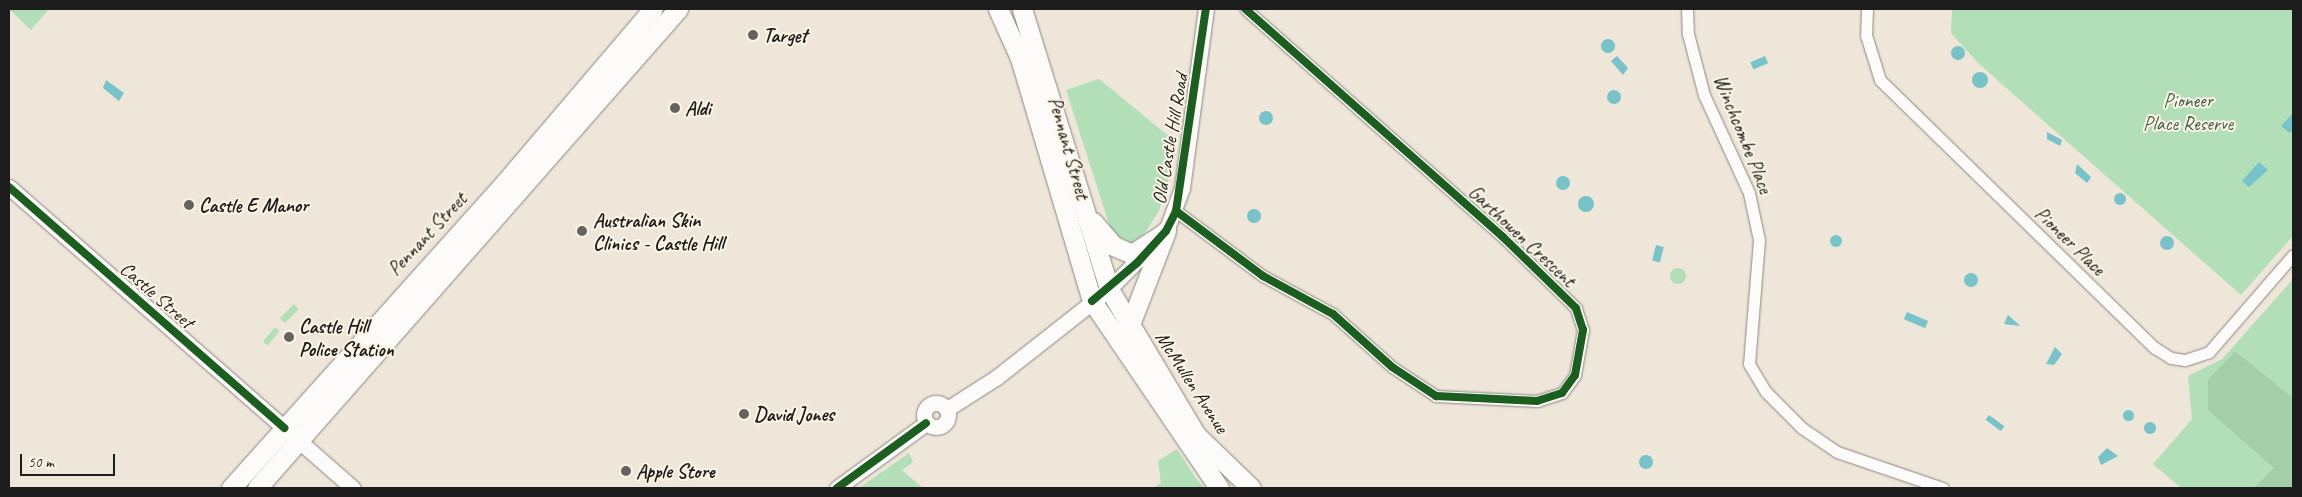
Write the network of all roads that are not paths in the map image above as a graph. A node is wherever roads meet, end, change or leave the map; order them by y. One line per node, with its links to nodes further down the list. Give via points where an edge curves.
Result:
1 (653, 9): 17 (main road, Pennant Street, via 503,185)
2 (678, 9): 18 (main road, Pennant Street)
3 (998, 9): 15 (main road, Pennant Street, via 1020,58)
4 (1022, 9): 11 (main road, Pennant Street)
5 (1206, 9): 10 (street, Old Castle Hill Road)
6 (1245, 9): 10 (street, Garthowen Crescent, via 1503,237 1576,308 1582,330 1575,375 1562,393 1538,401 1436,396 1392,368 1333,314 1262,276)
7 (1687, 9): 25 (street, Winchcombe Place, via 1688,34 1704,95 1749,193 1759,240 1749,364 1766,392 1802,428 1837,452)
8 (1866, 9): 13 (street, Pioneer Place, via 1866,35 1880,80 2148,341 2171,358 2185,360 2209,352)
9 (9, 187): 17 (street, Castle Street)
10 (1176, 211): 12 (street, Old Castle Hill Road)
11 (1088, 215): 12 (main road, via 1114,246 1132,254 1145,249); 14 (main road, Pennant Street)
12 (1166, 231): 14 (street, Old Castle Hill Road); 16 (main road)
13 (2293, 255)
14 (1109, 289): 15 (street, Old Castle Hill Road); 16 (main road, McMullen Avenue)
15 (1092, 301): 22 (street, Old Castle Hill Road, via 997,377 947,409 944,424 937,428 926,423); 23 (main road, McMullen Avenue)
16 (1129, 327): 24 (main road, McMullen Avenue, via 1196,434)
17 (284, 428): 18 (street, Castle Street); 19 (main road, Pennant Street)
18 (299, 441): 20 (main road, Pennant Street); 21 (street, Castle Street)
19 (231, 488)
20 (257, 488)
21 (353, 488)
22 (837, 488)
23 (1219, 488)
24 (1251, 488)
25 (1943, 488)

